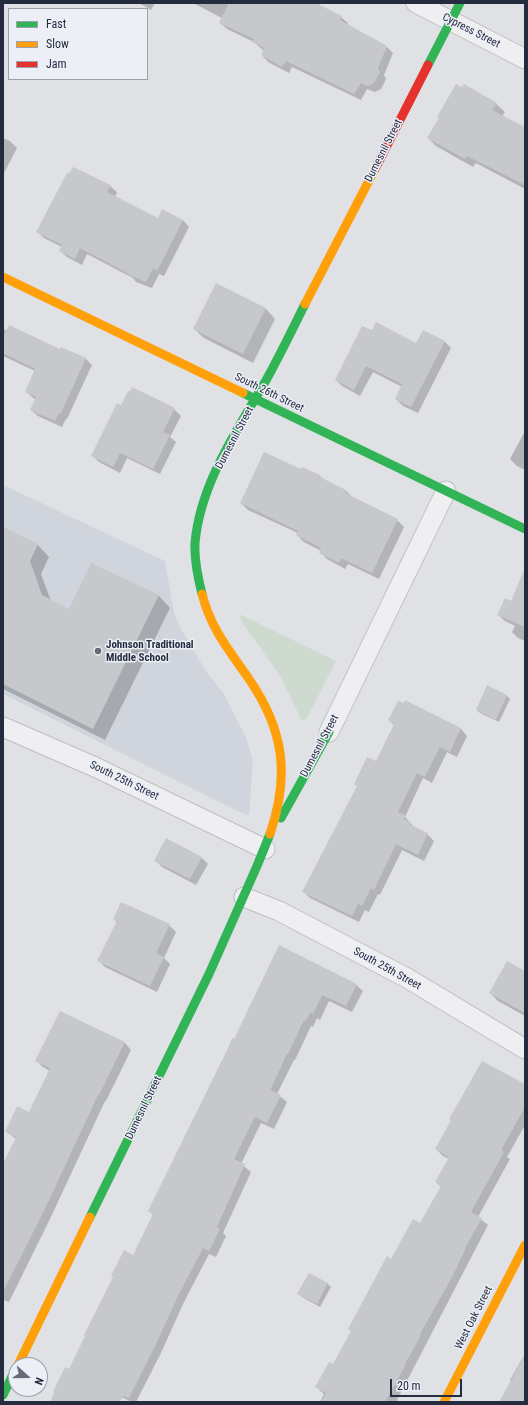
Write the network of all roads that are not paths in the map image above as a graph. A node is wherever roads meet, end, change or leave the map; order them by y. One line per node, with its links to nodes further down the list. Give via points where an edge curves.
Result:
1 (416, 3): 3 (street, Cypress Street)
2 (460, 3): 3 (main road, Dumesnil Street)
3 (451, 21): 4 (street, Cypress Street); 6 (main road, Dumesnil Street)
4 (525, 59)
5 (3, 277): 6 (main road, South 26th Street)
6 (255, 399): 7 (main road, South 26th Street); 11 (main road, Dumesnil Street, via 204,499 195,543 202,598 215,629 267,708 279,747 281,787 274,821)
7 (446, 491): 8 (main road, South 26th Street); 10 (street, Dumesnil Street)
8 (525, 529)
9 (3, 727): 11 (street, South 25th Street, via 95,767)
10 (328, 732): 11 (main road, Dumesnil Street)
11 (264, 849): 12 (main road, Dumesnil Street)
12 (244, 897): 13 (street, South 25th Street, via 279,911 407,978); 15 (main road, Dumesnil Street, via 220,953)
13 (525, 1049)
14 (525, 1245): 18 (main road, West Oak Street)
15 (22, 1357)
16 (8, 1385): 17 (main road)
17 (3, 1395)
18 (444, 1402)

